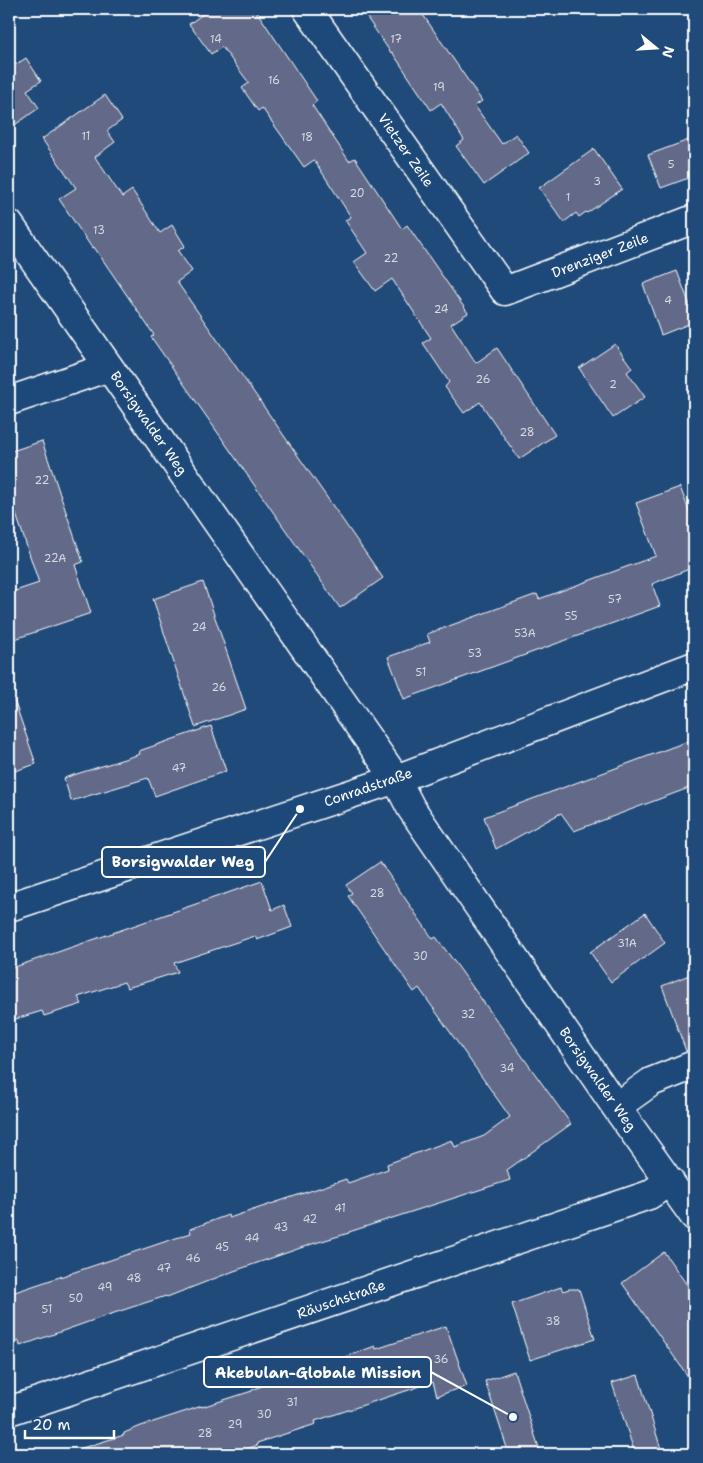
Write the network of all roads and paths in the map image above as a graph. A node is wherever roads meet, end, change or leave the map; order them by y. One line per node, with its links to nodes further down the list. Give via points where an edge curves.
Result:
1 (307, 9): 4 (street, Vietzer Zeile)
2 (694, 219): 4 (street, Drenziger Zeile)
3 (9, 224): 5 (street, Borsigwalder Weg)
4 (505, 291)
5 (110, 367): 6 (street); 8 (street, Borsigwalder Weg)
6 (9, 401)
7 (694, 666): 8 (street, Conradstraße)
8 (396, 779): 9 (street, Conradstraße); 11 (street, Borsigwalder Weg, via 411,808)
9 (9, 907)
10 (694, 1065): 11 (street, via 651,1082)
11 (616, 1107): 12 (street, Borsigwalder Weg)
12 (670, 1181): 13 (street, Borsigwalder Weg); 14 (street, Räuschstraße, via 649,1195)
13 (694, 1216)
14 (9, 1410)

